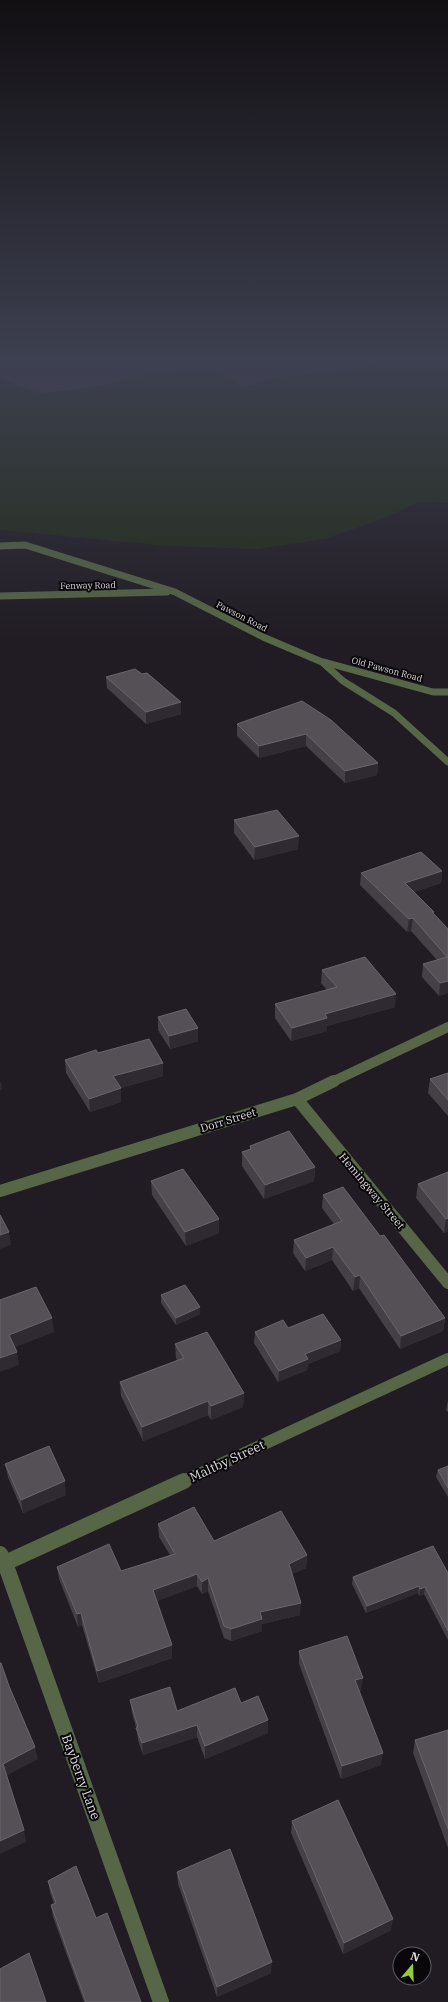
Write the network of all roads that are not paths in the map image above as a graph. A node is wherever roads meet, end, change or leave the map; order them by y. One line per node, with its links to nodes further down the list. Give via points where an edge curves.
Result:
1 (0, 546): 2 (street, Pawson Road, via 25,545)
2 (176, 592): 3 (street, Fenway Road); 4 (street, Pawson Road, via 263,637)
3 (0, 596)
4 (322, 662): 5 (street, Old Pawson Road, via 433,692); 6 (street, Pawson Road, via 343,681 394,713)
5 (448, 692)
6 (448, 762)
7 (448, 1027): 8 (street, Dorr Street)
8 (296, 1099): 9 (street, Dorr Street); 10 (street, Hemingway Street)
9 (0, 1191)
10 (448, 1283)
11 (448, 1359): 12 (street, Maltby Street)
12 (3, 1558): 13 (street, Bayberry Lane)
13 (161, 2002)

